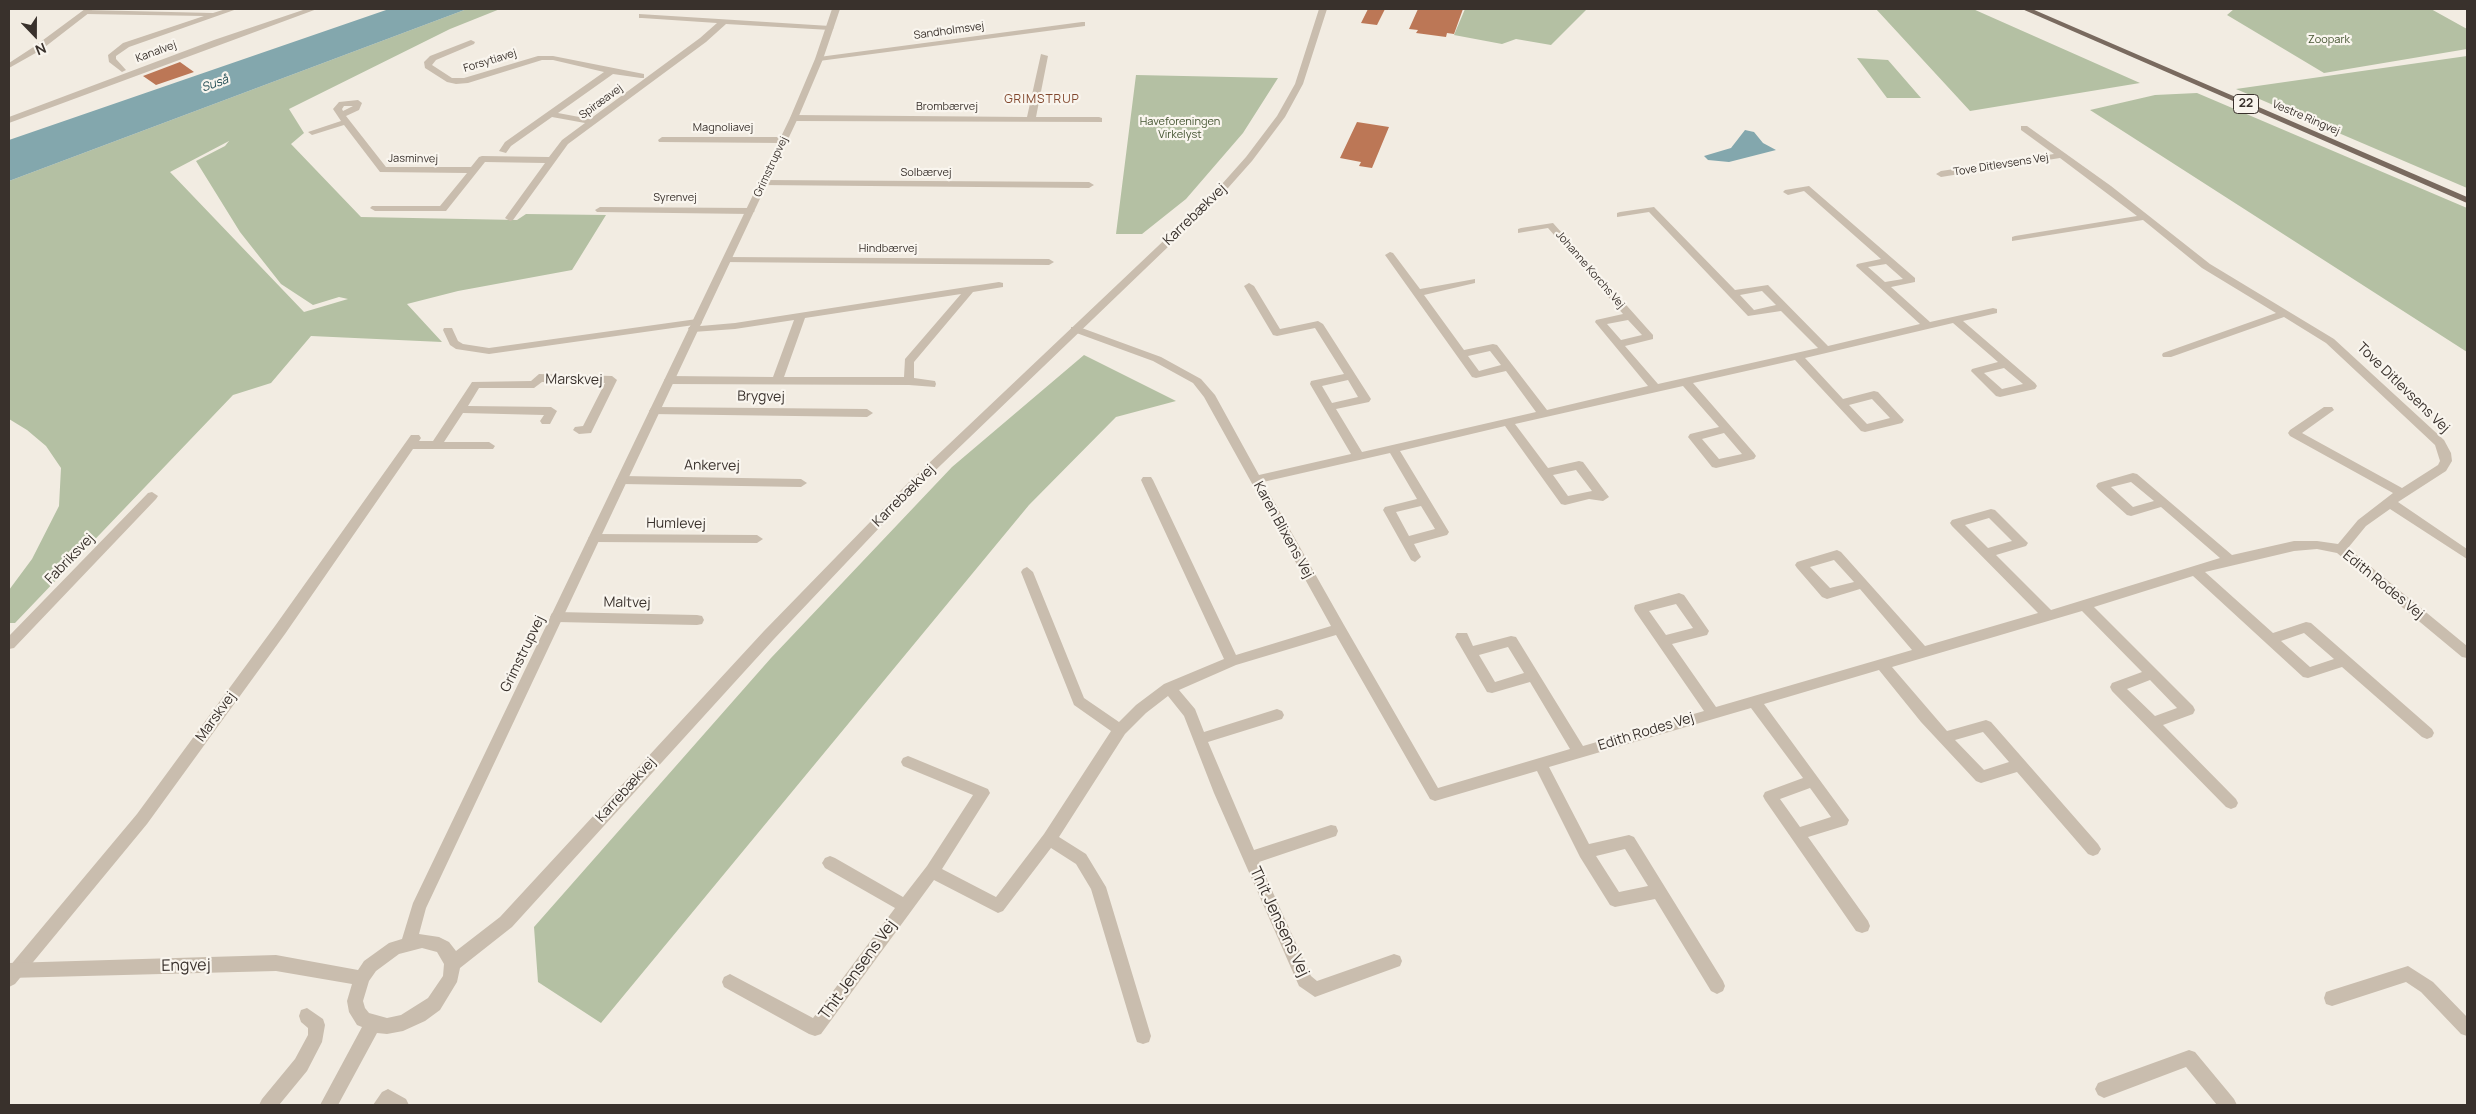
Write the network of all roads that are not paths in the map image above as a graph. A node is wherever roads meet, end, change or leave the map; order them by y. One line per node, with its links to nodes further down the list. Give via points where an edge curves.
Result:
1 (234, 9): 7 (street)
2 (313, 9): 22 (street, Kanalvej, via 209,44)
3 (836, 9): 11 (street, Grimstrupvej)
4 (1323, 9): 65 (street, Karrebækvej, via 1299,84 1281,117 1249,159 1217,195)
5 (2026, 9): 37 (main road, Vestre Ringvej / 22)
6 (88, 10): 7 (street); 15 (street)
7 (215, 15): 16 (street, via 117,50 112,60)
8 (642, 16): 9 (street)
9 (724, 21): 11 (street); 24 (street, Spiræavej)
10 (1082, 24): 14 (street, Sandholmsvej)
11 (830, 28): 14 (street, Grimstrupvej)
12 (472, 42): 17 (street, Forsytiavej, via 433,58 428,66 456,81 540,58 554,58)
13 (1044, 56): 21 (street)
14 (819, 60): 20 (street, Grimstrupvej)
15 (9, 66)
16 (122, 70)
17 (611, 71): 18 (street, Forsytiavej); 19 (street)
18 (641, 76)
19 (550, 114): 24 (street); 29 (street)
20 (794, 118): 21 (street, Brombærvej); 28 (street, Grimstrupvej)
21 (1031, 119): 23 (street, Brombærvej)
22 (9, 120)
23 (1099, 120)
24 (592, 122): 31 (street, Spiræavej, via 565,142)
25 (2024, 128): 30 (street, Tove Ditlevsens Vej)
26 (312, 132): 32 (street, Jasminvej, via 344,118 383,170)
27 (662, 140): 28 (street, Magnoliavej)
28 (783, 140): 34 (street, Grimstrupvej)
29 (503, 151)
30 (2062, 155): 33 (street, Tove Ditlevsens Vej); 42 (street, Tove Ditlevsens Vej)
31 (551, 160): 32 (street, Jasminvej, via 482,159); 43 (street, Spiræavej)
32 (473, 170): 38 (street, Jasminvej, via 443,209)
33 (1940, 174)
34 (764, 183): 35 (street, Solbærvej); 40 (street, Grimstrupvej)
35 (1089, 185)
36 (1788, 192): 48 (street, via 1806,188)
37 (2467, 200)
38 (375, 208)
39 (600, 210): 40 (street, Syrenvej)
40 (750, 211): 47 (street, Grimstrupvej)
41 (1620, 215): 56 (street, via 1651,209)
42 (2145, 217): 45 (street); 59 (street, Tove Ditlevsens Vej, via 2206,266)
43 (510, 218)
44 (1521, 231): 61 (street, Johanne Korchs Vej, via 1550,225)
45 (2015, 239)
46 (1390, 255): 55 (street)
47 (727, 260): 49 (street, Hindbærvej); 63 (street, Grimstrupvej)
48 (1889, 260): 53 (street, via 1861,266); 53 (street, via 1911,280)
49 (1048, 262)
50 (1471, 281): 55 (street)
51 (999, 285): 54 (street)
52 (1249, 286): 74 (street, via 1277,333 1318,324)
53 (1883, 286): 64 (street)
54 (970, 290): 60 (street); 77 (street, via 909,361)
55 (1417, 293): 69 (street)
56 (1732, 294): 57 (street, via 1752,314); 57 (street, via 1764,287)
57 (1783, 307): 68 (street)
58 (1993, 311): 62 (street)
59 (2283, 314): 71 (street); 101 (street, Tove Ditlevsens Vej, via 2337,347 2440,443 2446,461 2442,468)
60 (802, 316): 63 (street, via 735,326); 76 (street)
61 (1630, 316): 67 (street, Johanne Korchs Vej, via 1600,322); 67 (street, Johanne Korchs Vej, via 1649,337)
62 (1956, 320): 64 (street); 72 (street)
63 (695, 325): 66 (street, via 489,351 460,347 454,343); 75 (street, Grimstrupvej)
64 (1928, 326): 68 (street)
65 (1075, 329): 99 (street, Karen Blixens Vej, via 1157,360 1197,382 1208,395); 163 (street, Karrebækvej, via 913,485 769,635 506,922)
66 (448, 330)
67 (1618, 344): 80 (street, Johanne Korchs Vej)
68 (1825, 350): 70 (street)
69 (1461, 354): 73 (street, via 1493,347); 73 (street, via 1476,375)
70 (1797, 356): 78 (street); 81 (street)
71 (2167, 356)
72 (2006, 364)
73 (1509, 368): 87 (street)
74 (1350, 376): 82 (street, via 1315,384); 82 (street, via 1365,399)
75 (669, 380): 76 (street); 85 (street, Grimstrupvej)
76 (777, 381): 77 (street)
77 (909, 381): 79 (street)
78 (1686, 382): 80 (street); 90 (street)
79 (930, 384)
80 (1656, 389): 87 (street)
81 (1841, 403)
82 (1329, 407): 95 (street)
83 (459, 409): 88 (street, via 551,411); 91 (street, Marskvej, via 476,385 534,384 539,378 612,380 587,430); 92 (street, Marskvej)
84 (2328, 410): 101 (street, via 2294,433)
85 (655, 411): 86 (street, Brygvej); 97 (street, Grimstrupvej)
86 (867, 413)
87 (1544, 414): 89 (street)
88 (546, 421)
89 (1508, 422): 94 (street); 96 (street)
90 (1727, 429)
91 (579, 430)
92 (436, 445): 93 (street, Marskvej); 164 (street, Marskvej, via 413,441 142,819)
93 (489, 446)
94 (1393, 449): 95 (street); 103 (street)
95 (1359, 457): 99 (street)
96 (1545, 473): 96 (street, via 1564,501 1589,495 1603,497 1579,465)
97 (622, 480): 100 (street, Ankervej); 106 (street, Grimstrupvej)
98 (1147, 480): 129 (street)
99 (1255, 480): 121 (street, Karen Blixens Vej)
100 (801, 483)
101 (2402, 494): 105 (street, Tove Ditlevsens Vej)
102 (152, 496): 125 (street, Fabriksvej)
103 (1425, 501): 108 (street, via 1389,510); 108 (street, via 1443,532)
104 (2163, 502): 113 (street)
105 (2390, 503): 109 (street, Tove Ditlevsens Vej, via 2362,523); 111 (street)
106 (594, 538): 107 (street, Humlevej); 119 (street, Grimstrupvej)
107 (757, 539)
108 (1406, 541): 112 (street)
109 (2341, 549): 113 (street, Edith Rodes Vej, via 2294,546); 128 (street, Edith Rodes Vej)
110 (1986, 553): 110 (street, via 2022,542 1991,513 1956,523); 118 (street)
111 (2467, 555)
112 (1415, 557)
113 (2230, 560): 114 (street, Edith Rodes Vej)
114 (2196, 571): 117 (street, Edith Rodes Vej); 123 (street)
115 (1027, 572): 139 (street, via 1080,701)
116 (1863, 584): 127 (street)
117 (2084, 605): 118 (street, Edith Rodes Vej); 132 (street)
118 (2048, 615): 127 (street, Edith Rodes Vej)
119 (557, 617): 120 (street, Maltvej); 161 (street, Grimstrupvej, via 418,908)
120 (697, 620)
121 (1339, 629): 129 (street); 148 (street, Karen Blixens Vej)
122 (1462, 637): 126 (street)
123 (2270, 639): 130 (street, via 2306,628); 130 (street, via 2308,673)
124 (1663, 641): 136 (street, Edith Rodes Vej)
125 (9, 644)
126 (1470, 652): 133 (street, Edith Rodes Vej, via 1511,641); 133 (street, via 1492,688)
127 (1922, 652): 131 (street, Edith Rodes Vej)
128 (2467, 653)
129 (1232, 661): 134 (street)
130 (2344, 661): 140 (street)
131 (1881, 664): 135 (street, Edith Rodes Vej); 141 (street)
132 (2152, 674): 138 (street, via 2117,686); 138 (street, via 2188,710)
133 (1533, 676): 143 (street, Edith Rodes Vej)
134 (1169, 688): 139 (street); 142 (street, Thit Jensens Vej, via 1190,712)
135 (1754, 702): 136 (street, Edith Rodes Vej); 147 (street)
136 (1712, 712): 143 (street, Edith Rodes Vej)
137 (1277, 715): 142 (street)
138 (2152, 722): 149 (street)
139 (1120, 730): 152 (street)
140 (2427, 733)
141 (1945, 737): 146 (street, via 1986,726); 146 (street, via 1981,777)
142 (1202, 739): 155 (street, Thit Jensens Vej, via 1204,752)
143 (1580, 753): 145 (street, Edith Rodes Vej)
144 (908, 762): 157 (street, Thit Jensens Vej, via 983,794)
145 (1540, 764): 148 (street, Edith Rodes Vej); 154 (street)
146 (2020, 765): 153 (street)
147 (1813, 781): 151 (street, via 1770,796); 151 (street, via 1842,820)
148 (1435, 795)
149 (2231, 803)
150 (1331, 831): 155 (street, Thit Jensens Vej)
151 (1798, 834): 160 (street)
152 (1049, 839): 157 (street, via 998,906); 172 (street, via 1080,859 1098,887)
153 (2093, 849)
154 (1585, 852): 158 (street, via 1615,900); 158 (street, via 1629,842)
155 (1250, 858): 162 (street, Thit Jensens Vej, via 1304,981 1315,989)
156 (830, 863): 159 (street, Thit Jensens Vej)
157 (932, 871): 159 (street, Thit Jensens Vej)
158 (1659, 891): 167 (street)
159 (905, 906): 166 (street, Thit Jensens Vej, via 816,1028)
160 (1862, 926)
161 (409, 943): 163 (street, via 433,942 443,947); 165 (street, via 382,956)
162 (1394, 961)
163 (452, 964): 170 (street, via 451,977 434,1004 419,1015 395,1024)
164 (11, 973): 165 (street, Engvej, via 276,963)
165 (362, 978): 170 (street, via 355,1002 357,1012)
166 (730, 982)
167 (1717, 986)
168 (2332, 998): 171 (street, via 2408,974 2427,987)
169 (307, 1016): 174 (street, via 317,1025 316,1036 301,1065)
170 (373, 1024): 175 (street)
171 (2467, 1028)
172 (1143, 1036)
173 (2104, 1089): 176 (street, via 2189,1058)
174 (268, 1105)
175 (329, 1105)
176 (2228, 1105)

